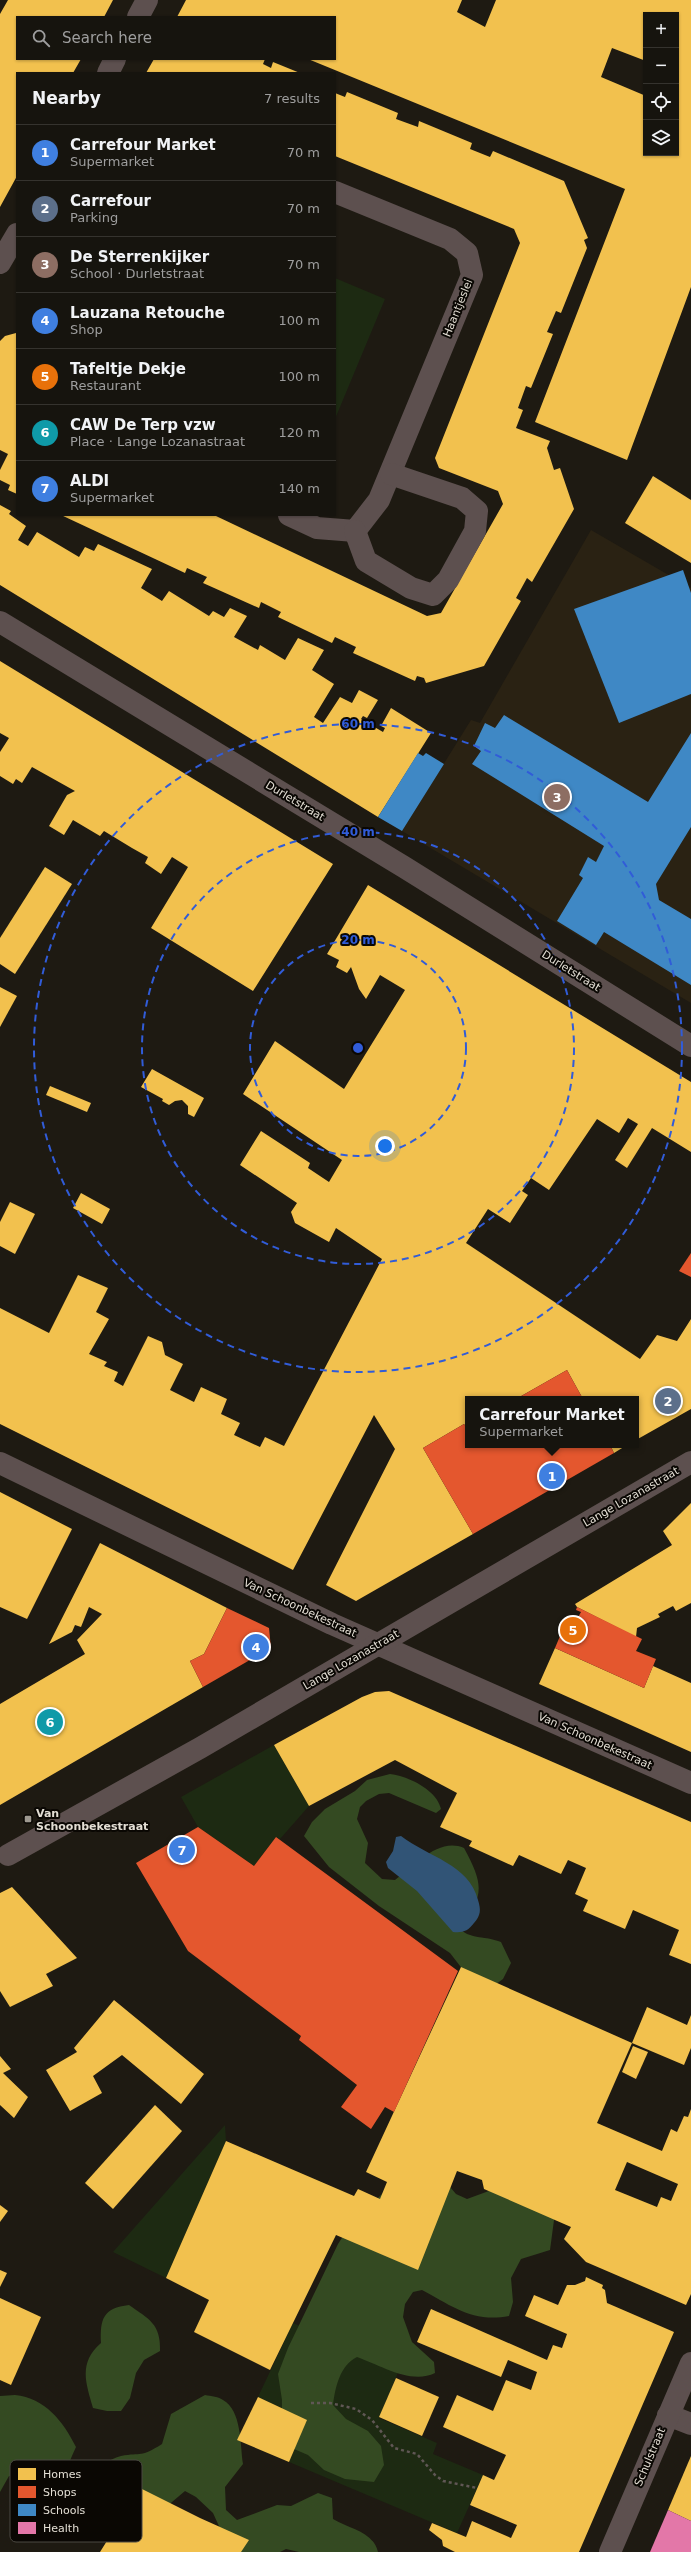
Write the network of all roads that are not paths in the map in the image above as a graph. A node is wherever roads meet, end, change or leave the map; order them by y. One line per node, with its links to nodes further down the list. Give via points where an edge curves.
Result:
1 (147, 0): 2 (street)
2 (139, 16)
3 (114, 60): 4 (street)
4 (108, 72)
5 (336, 192): 8 (street, Haantjeslei, via 450,239 467,253 472,275)
6 (16, 236): 7 (street)
7 (5, 260)
8 (391, 474): 10 (street, Haantjeslei, via 379,500); 10 (street, via 462,498 477,511 475,531 448,580 433,595 411,588 366,561)
9 (291, 516): 10 (street, via 317,528)
10 (355, 531)
11 (0, 622): 12 (street, Durletstraat, via 411,871)
12 (691, 1046)
13 (691, 1462): 15 (street, Lange Lozanastraat)
14 (0, 1463): 15 (street, Van Schoonbekestraat)
15 (378, 1644): 16 (street, Van Schoonbekestraat); 17 (street, Lange Lozanastraat, via 200,1748)
16 (691, 1783)
17 (8, 1855)
18 (691, 2362): 19 (street, Schulstraat)
19 (668, 2415): 20 (street); 21 (street, Schulstraat)
20 (691, 2424)
21 (610, 2552)

